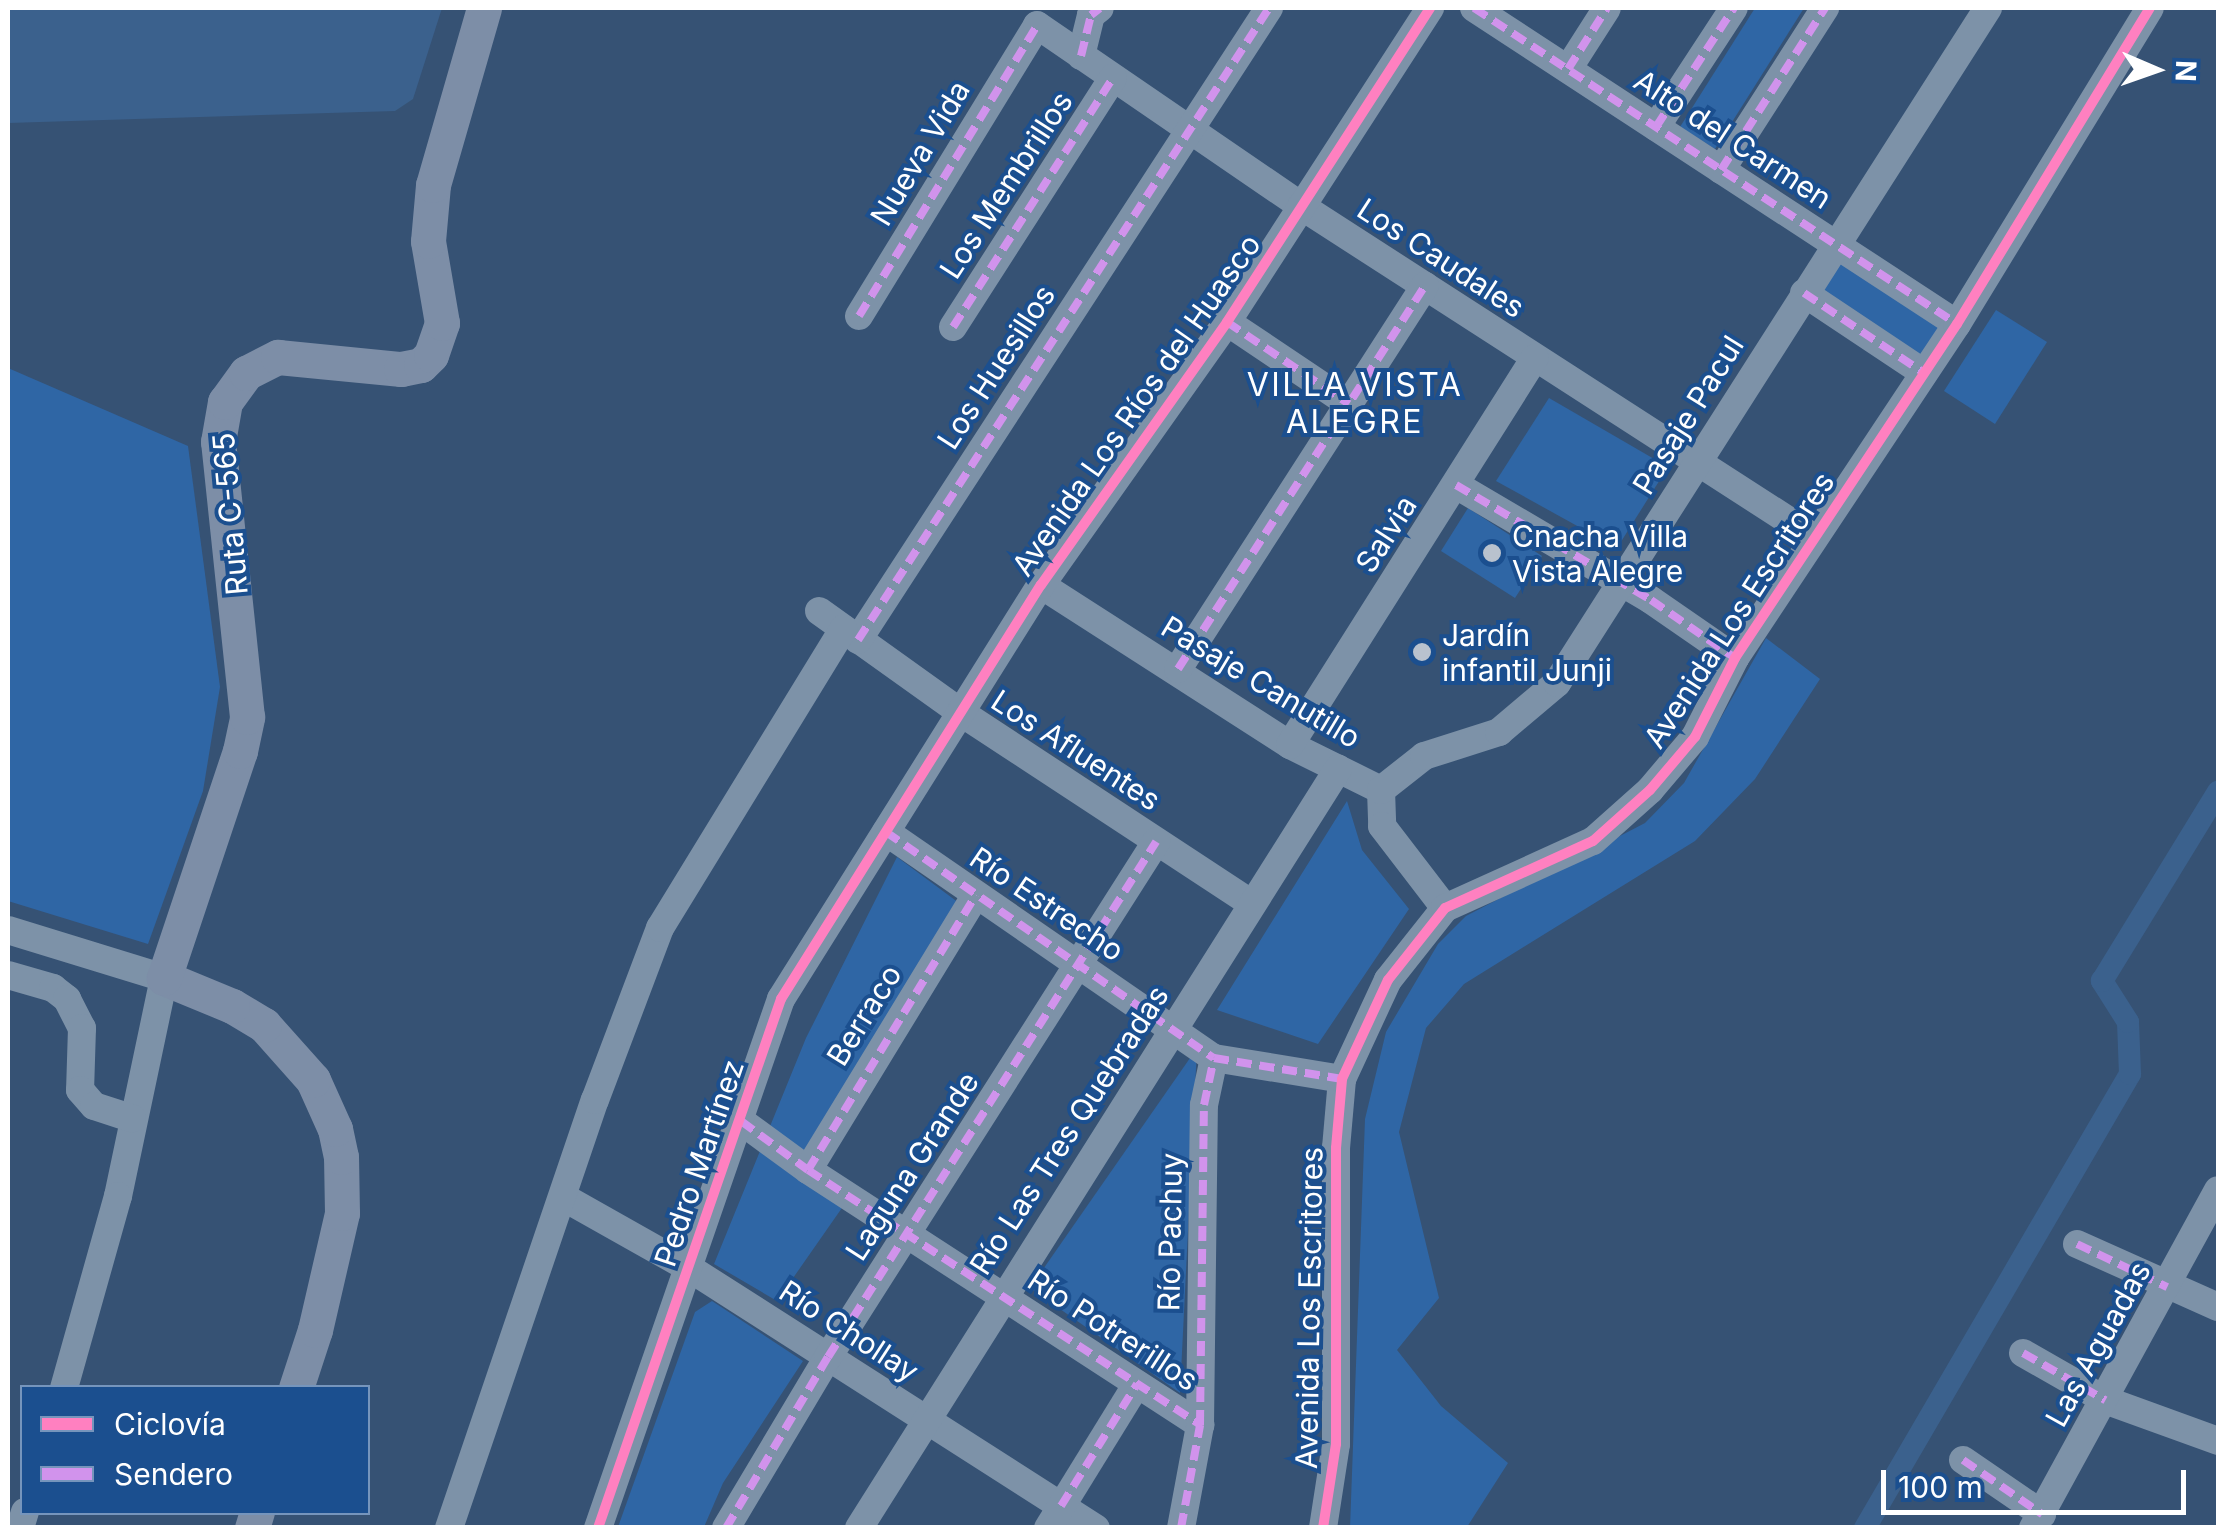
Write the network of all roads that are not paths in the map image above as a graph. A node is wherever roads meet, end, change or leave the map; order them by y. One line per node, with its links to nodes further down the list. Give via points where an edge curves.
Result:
1 (484, 8): 50 (main road, Ruta C-565, via 433,185 428,241 442,323 432,355 402,369 278,358 246,373 225,402 218,442 246,717)
2 (1100, 8): 12 (street, via 1091,16)
3 (1268, 8): 16 (street, Los Huesillos)
4 (1430, 8): 18 (street, Avenida Los Ríos del Huasco)
5 (1474, 8): 13 (street, Alto del Carmen)
6 (1607, 8): 13 (street)
7 (1734, 8): 15 (street)
8 (1826, 8): 17 (street)
9 (1988, 8): 19 (street, Pasaje Pacul)
10 (2142, 11): 24 (street, Avenida Los Escritores)
11 (1037, 24): 12 (street, Los Caudales); 22 (street, Nueva Vida)
12 (1082, 56): 14 (street, Los Caudales)
13 (1568, 69): 15 (street, Alto del Carmen)
14 (1113, 78): 16 (street, Los Caudales); 25 (street, Los Membrillos)
15 (1656, 128): 17 (street, Alto del Carmen)
16 (1188, 130): 18 (street, Los Caudales); 35 (street, Los Huesillos)
17 (1720, 170): 19 (street, Alto del Carmen)
18 (1301, 206): 20 (street, Los Caudales); 23 (street, Avenida Los Ríos del Huasco)
19 (1835, 244): 21 (street, Pasaje Pacul); 24 (street, Alto del Carmen)
20 (1425, 286): 26 (street, Los Caudales); 28 (street)
21 (1804, 293): 27 (street); 29 (street, Pasaje Pacul)
22 (859, 316)
23 (1227, 322): 28 (street); 33 (street, Avenida Los Ríos del Huasco)
24 (1956, 324): 27 (street, Avenida Los Escritores)
25 (953, 328)
26 (1536, 358): 29 (street, Los Caudales); 30 (street, Salvia)
27 (1924, 373): 31 (street, Avenida Los Escritores)
28 (1349, 404): 37 (street)
29 (1696, 461): 31 (street, Los Caudales); 32 (street, Pasaje Pacul)
30 (1456, 486): 32 (street); 39 (street, Salvia)
31 (1814, 537): 36 (street, Avenida Los Escritores)
32 (1621, 583): 36 (street); 41 (street, Pasaje Pacul, via 1557,682 1498,732 1424,756)
33 (1041, 585): 37 (street, Pasaje Canutillo); 38 (street, Avenida Los Ríos del Huasco)
34 (819, 611): 35 (street, Los Afluentes)
35 (850, 634): 38 (street, Los Afluentes); 58 (street, Los Huesillos, via 660,928)
36 (1736, 658): 46 (street, Avenida Los Escritores, via 1695,736 1650,790 1593,842)
37 (1178, 669): 39 (street, Pasaje Canutillo)
38 (960, 712): 42 (street, Avenida Los Ríos del Huasco); 43 (street, Los Afluentes)
39 (1290, 745): 40 (street, Pasaje Canutillo)
40 (1338, 769): 41 (street, Pasaje Canutillo); 45 (street, Río Las Tres Quebradas)
41 (1382, 790): 46 (street, via 1382,826)
42 (886, 832): 44 (street, Río Estrecho); 55 (street, Pedro Martínez, via 781,999)
43 (1156, 842): 45 (street, Los Afluentes); 48 (street, Laguna Grande)
44 (976, 895): 48 (street, Río Estrecho); 56 (street, Berraco)
45 (1252, 904): 51 (street, Río Las Tres Quebradas)
46 (1445, 908): 53 (street, Avenida Los Escritores, via 1388,980)
47 (8, 930): 50 (street)
48 (1079, 966): 51 (street, Río Estrecho); 59 (street, Laguna Grande)
49 (8, 975): 54 (street, via 67,999 82,1028 80,1090 94,1106)
50 (164, 978): 54 (street); 69 (main road, via 264,1025 313,1080 335,1129 342,1213)
51 (1173, 1028): 52 (street); 63 (street, Río Las Tres Quebradas)
52 (1214, 1058): 53 (street); 72 (street, Río Pachuy, via 1204,1106)
53 (1342, 1079): 83 (street, Avenida Los Escritores, via 1336,1444)
54 (132, 1118): 68 (street, via 118,1196)
55 (742, 1121): 56 (street, Río Potrerillos); 61 (street, Pedro Martínez)
56 (808, 1170): 59 (street, Río Potrerillos)
57 (2218, 1190): 62 (street, Las Aguadas)
58 (562, 1196): 61 (street, Río Chollay); 77 (street, Los Huesillos)
59 (906, 1234): 63 (street, Río Potrerillos); 66 (street, Laguna Grande)
60 (2077, 1244): 62 (street)
61 (690, 1268): 66 (street, Río Chollay); 78 (street, Pedro Martínez)
62 (2167, 1288): 64 (street); 70 (street, Las Aguadas)
63 (1002, 1296): 67 (street, Río Potrerillos); 71 (street, Río Las Tres Quebradas)
64 (2218, 1307)
65 (2022, 1353): 70 (street)
66 (828, 1356): 71 (street, Río Chollay); 79 (street, Laguna Grande)
67 (1137, 1384): 72 (street, Río Potrerillos); 75 (street)
68 (65, 1385)
69 (297, 1385)
70 (2106, 1400): 73 (street); 76 (street, Las Aguadas)
71 (924, 1418): 75 (street, Río Chollay); 80 (street, Río Las Tres Quebradas)
72 (1200, 1425): 82 (street, Río Pachuy)
73 (2218, 1441)
74 (1963, 1460): 76 (street)
75 (1055, 1516): 81 (street, Río Chollay)
76 (2042, 1522)
77 (449, 1528)
78 (598, 1528)
79 (726, 1528)
80 (859, 1528)
81 (1096, 1528)
82 (1181, 1528)
83 (1323, 1528)

